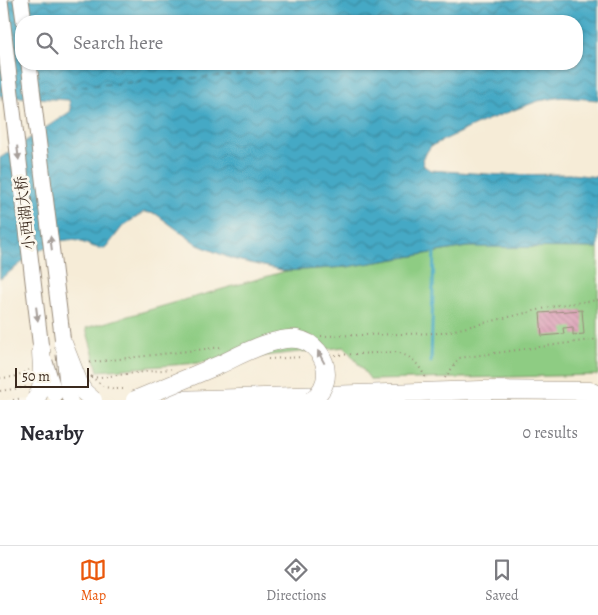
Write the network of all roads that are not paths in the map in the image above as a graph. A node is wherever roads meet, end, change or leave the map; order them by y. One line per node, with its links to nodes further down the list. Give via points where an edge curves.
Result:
1 (0, 0): 6 (main road, 小西湖大桥, one-way to 6)
2 (21, 0): 3 (main road)
3 (23, 15)
4 (30, 70): 5 (main road, 小西湖大桥, one-way to 4)
5 (63, 343): 10 (main road, 小西湖大桥, bridge); 11 (highway, bridge, via 80,386)
6 (41, 349): 7 (highway, bridge, via 40,394); 9 (main road, 小西湖大桥, bridge)
7 (28, 395)
8 (598, 395): 13 (highway, via 590,390 482,390)
9 (56, 397)
10 (70, 400)
11 (93, 400)
12 (135, 400): 14 (highway, one-way to 12, bridge, via 323,389 325,363 319,351 296,339 266,345)
13 (175, 400)
14 (312, 400)

